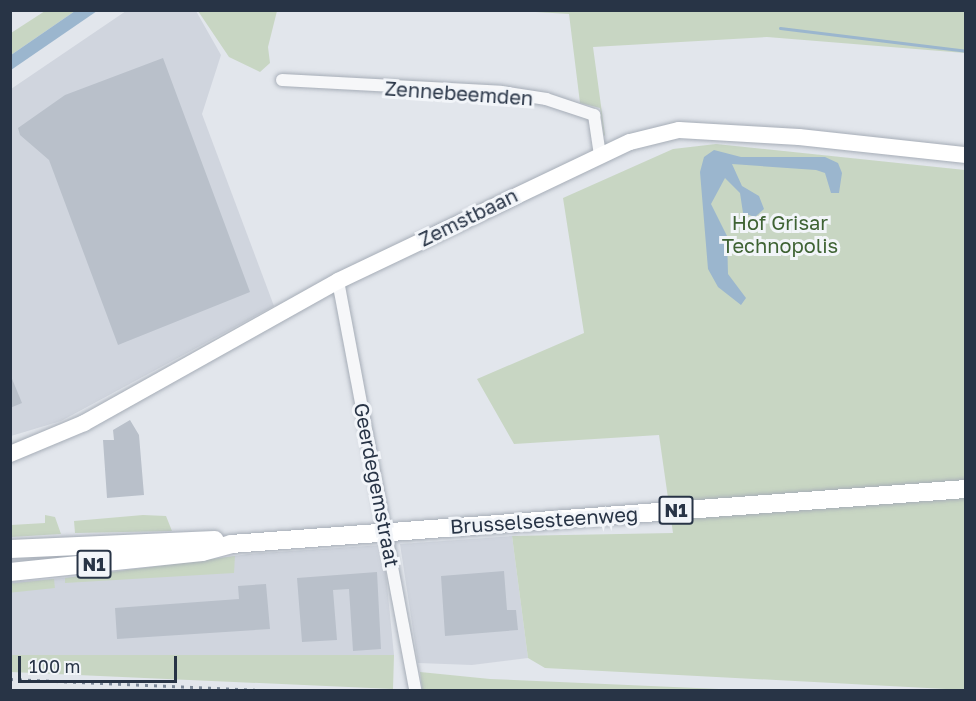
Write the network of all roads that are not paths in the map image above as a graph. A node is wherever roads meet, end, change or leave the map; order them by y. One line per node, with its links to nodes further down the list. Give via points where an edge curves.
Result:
1 (282, 80): 2 (street, Zennebeemden, via 501,92 546,99 594,115)
2 (600, 155): 3 (street, Zemstbaan, via 630,142 678,130 799,137); 4 (street, Zemstbaan)
3 (966, 155)
4 (338, 281): 5 (street, Zemstbaan, via 84,423); 7 (street, Geerdegemstraat)
5 (10, 454)
6 (966, 489): 7 (main road, Brusselsesteenweg / N1)
7 (387, 533): 8 (main road, Brusselsesteenweg / N1); 11 (street, Geerdegemstraat)
8 (231, 544): 9 (main road, Brusselsesteenweg / N1, via 121,541); 10 (main road, Brusselsesteenweg / N1, via 202,552)
9 (10, 549)
10 (10, 572)
11 (415, 690)

